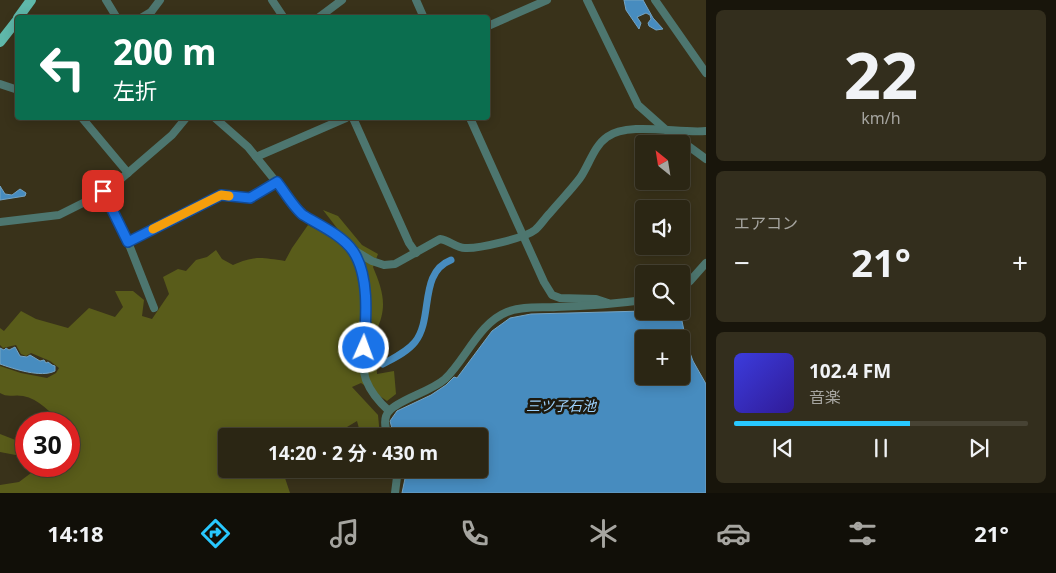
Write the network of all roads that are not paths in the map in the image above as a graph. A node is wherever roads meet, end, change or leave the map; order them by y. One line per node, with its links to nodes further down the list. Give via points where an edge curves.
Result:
1 (31, 0): 10 (main road)
2 (106, 0): 11 (street)
3 (160, 0): 12 (street)
4 (272, 0): 13 (street)
5 (342, 0): 14 (street)
6 (416, 0): 15 (street)
7 (547, 0): 17 (street)
8 (587, 0): 28 (street, via 638,105)
9 (655, 0): 19 (street)
10 (20, 15)
11 (115, 15)
12 (146, 15)
13 (282, 15)
14 (322, 15)
15 (423, 15)
16 (15, 22): 18 (main road)
17 (490, 25)
18 (0, 42)
19 (706, 74)
20 (0, 84): 21 (street)
21 (15, 89)
22 (84, 120): 32 (street)
23 (184, 120): 32 (street, via 172,135)
24 (217, 120): 30 (street)
25 (341, 120): 30 (street)
26 (354, 120): 39 (street)
27 (471, 120): 36 (street)
28 (665, 130): 29 (street); 31 (street); 36 (street, via 625,130 607,137 580,177 535,230)
29 (706, 131)
30 (256, 157): 33 (street)
31 (706, 159)
32 (128, 172): 34 (street)
33 (277, 182): 37 (street, via 250,198 221,195); 38 (street, via 302,214)
34 (103, 191): 35 (street, via 59,215); 37 (street)
35 (0, 222)
36 (524, 236): 39 (street, via 463,249 440,240); 43 (street, via 552,295 596,298)
37 (128, 242): 44 (street)
38 (352, 249): 39 (street, via 384,265 395,264); 45 (street, via 364,286 366,380 374,396)
39 (416, 253)
40 (706, 263): 41 (street)
41 (690, 280)
42 (635, 301): 43 (street)
43 (611, 304): 45 (street, via 515,309 499,316 488,324 444,379)
44 (154, 308)
45 (389, 411): 46 (street, via 385,419)
46 (387, 428)
47 (397, 478): 48 (street)
48 (395, 493)

